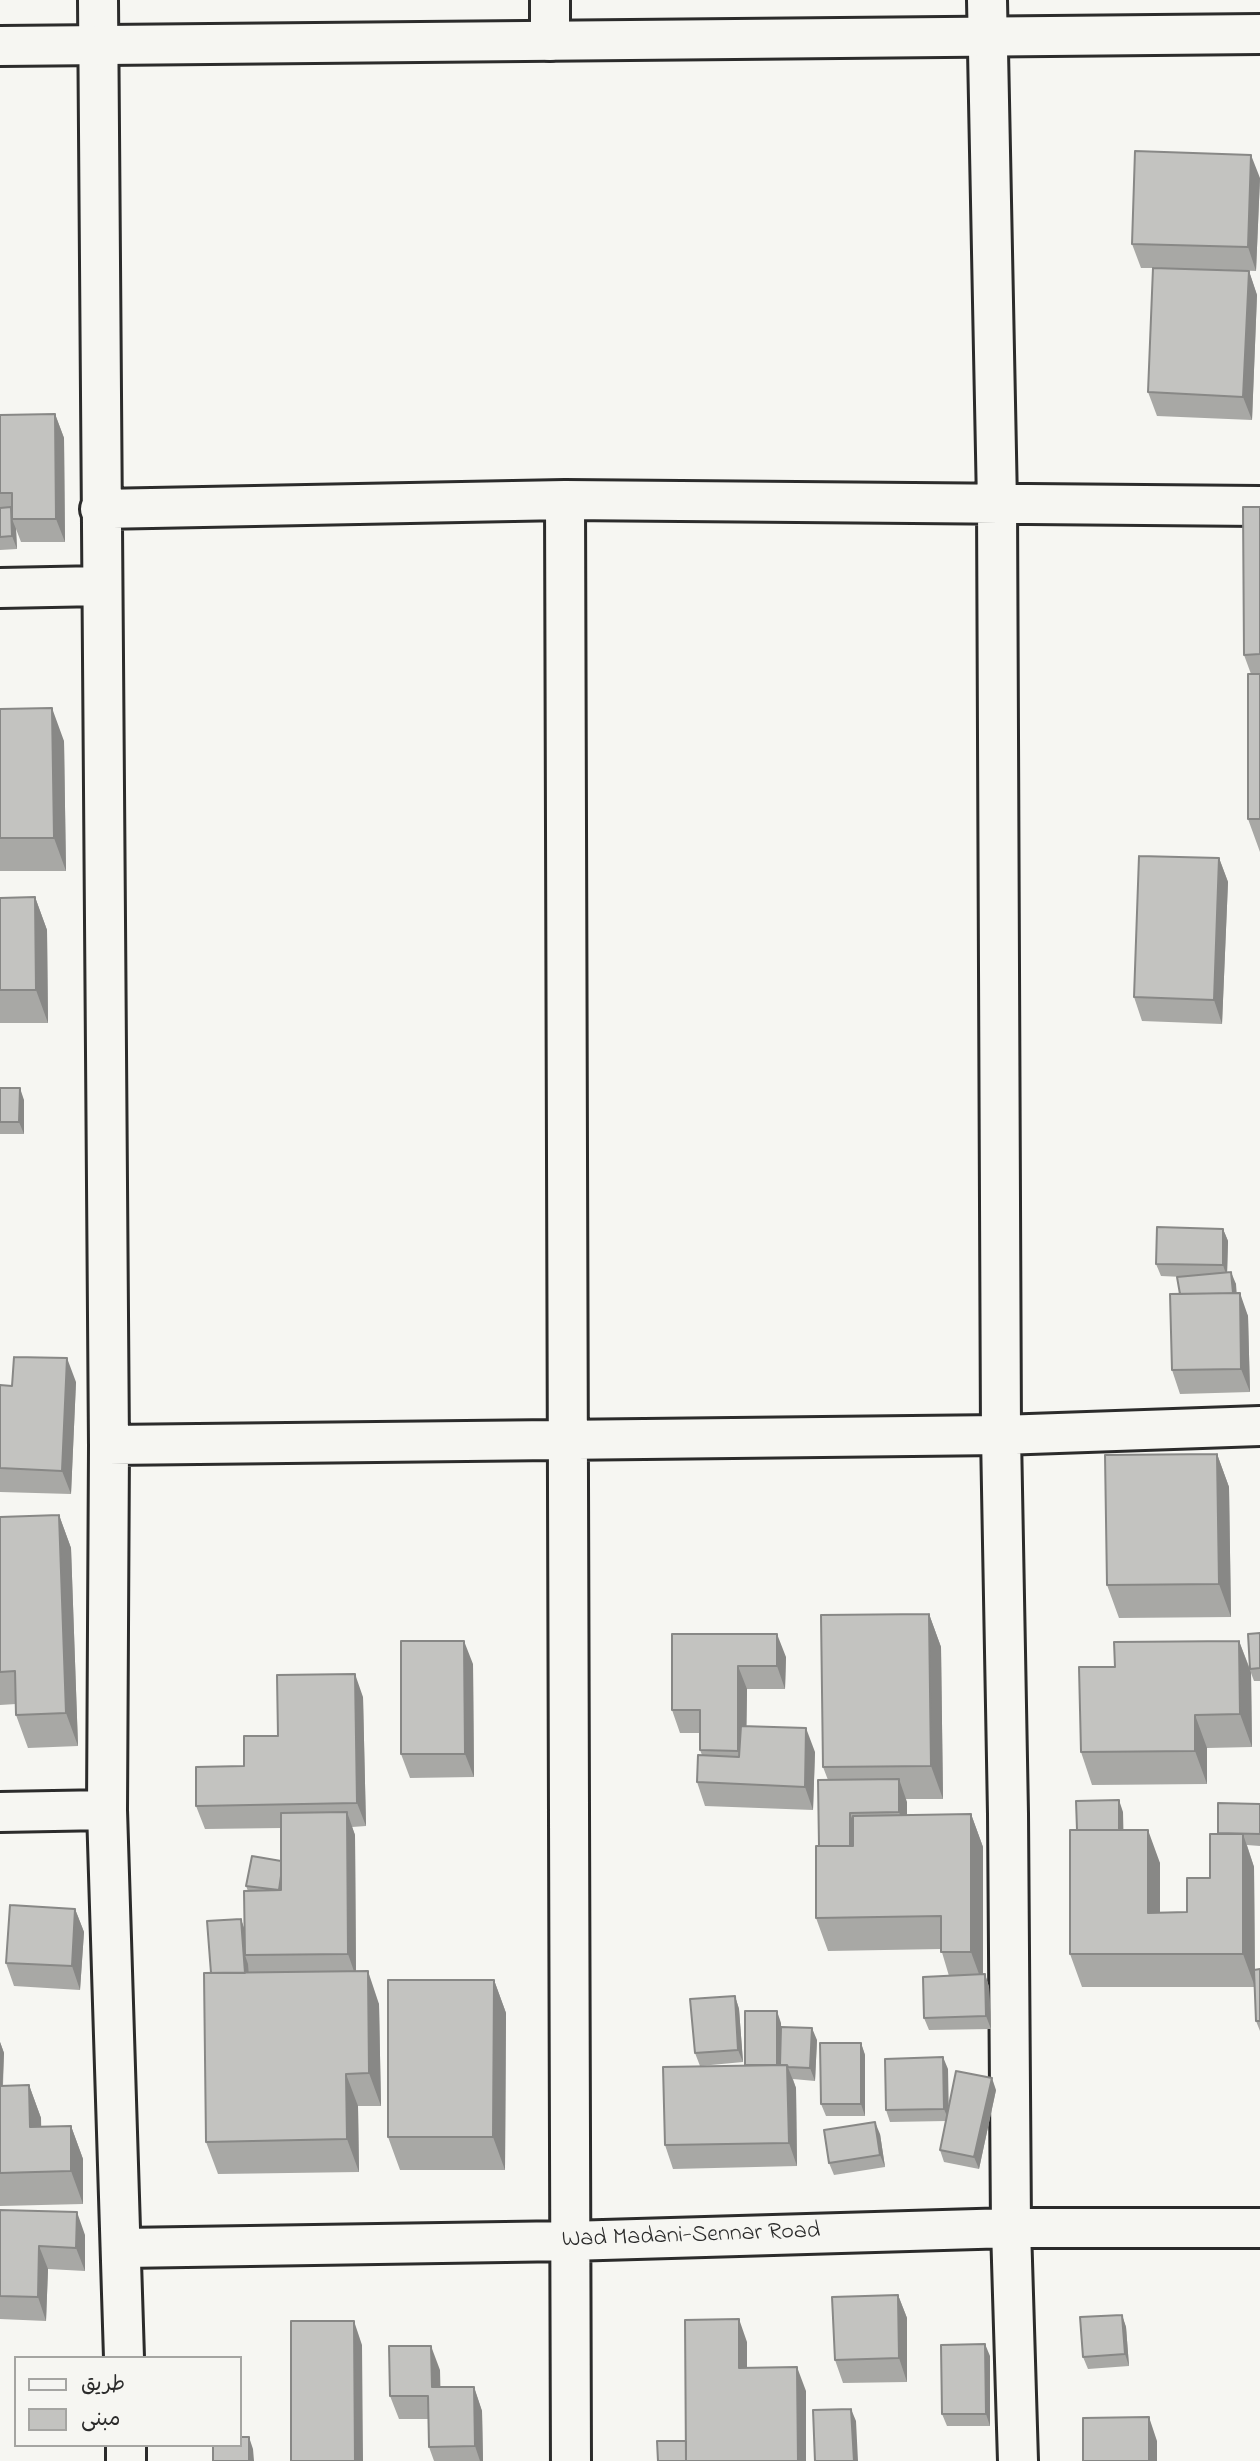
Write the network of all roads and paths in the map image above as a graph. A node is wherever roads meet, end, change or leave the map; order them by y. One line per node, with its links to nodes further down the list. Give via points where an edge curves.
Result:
1 (97, 0): 6 (street)
2 (550, 0): 5 (street)
3 (987, 18): 4 (street); 5 (street); 9 (street)
4 (1260, 34)
5 (550, 41): 6 (street)
6 (98, 45): 7 (street); 11 (street)
7 (0, 46)
8 (565, 500): 9 (street); 11 (street); 16 (street)
9 (998, 503): 10 (street); 15 (street)
10 (1260, 506)
11 (100, 509): 12 (street)
12 (102, 586): 13 (street); 17 (street)
13 (0, 588)
14 (1260, 1426): 15 (street)
15 (1001, 1435): 16 (street); 20 (street)
16 (570, 1440): 17 (street); 22 (street)
17 (109, 1445): 18 (street)
18 (107, 1810): 19 (street); 23 (street)
19 (0, 1812)
20 (1011, 2228): 21 (street, Wad Madani-Sennar Road); 22 (street, Wad Madani-Sennar Road); 26 (street)
21 (1260, 2228)
22 (569, 2241): 23 (street, Wad Madani-Sennar Road); 25 (street)
23 (122, 2248): 24 (street)
24 (124, 2356)
25 (571, 2461)
26 (1018, 2461)

